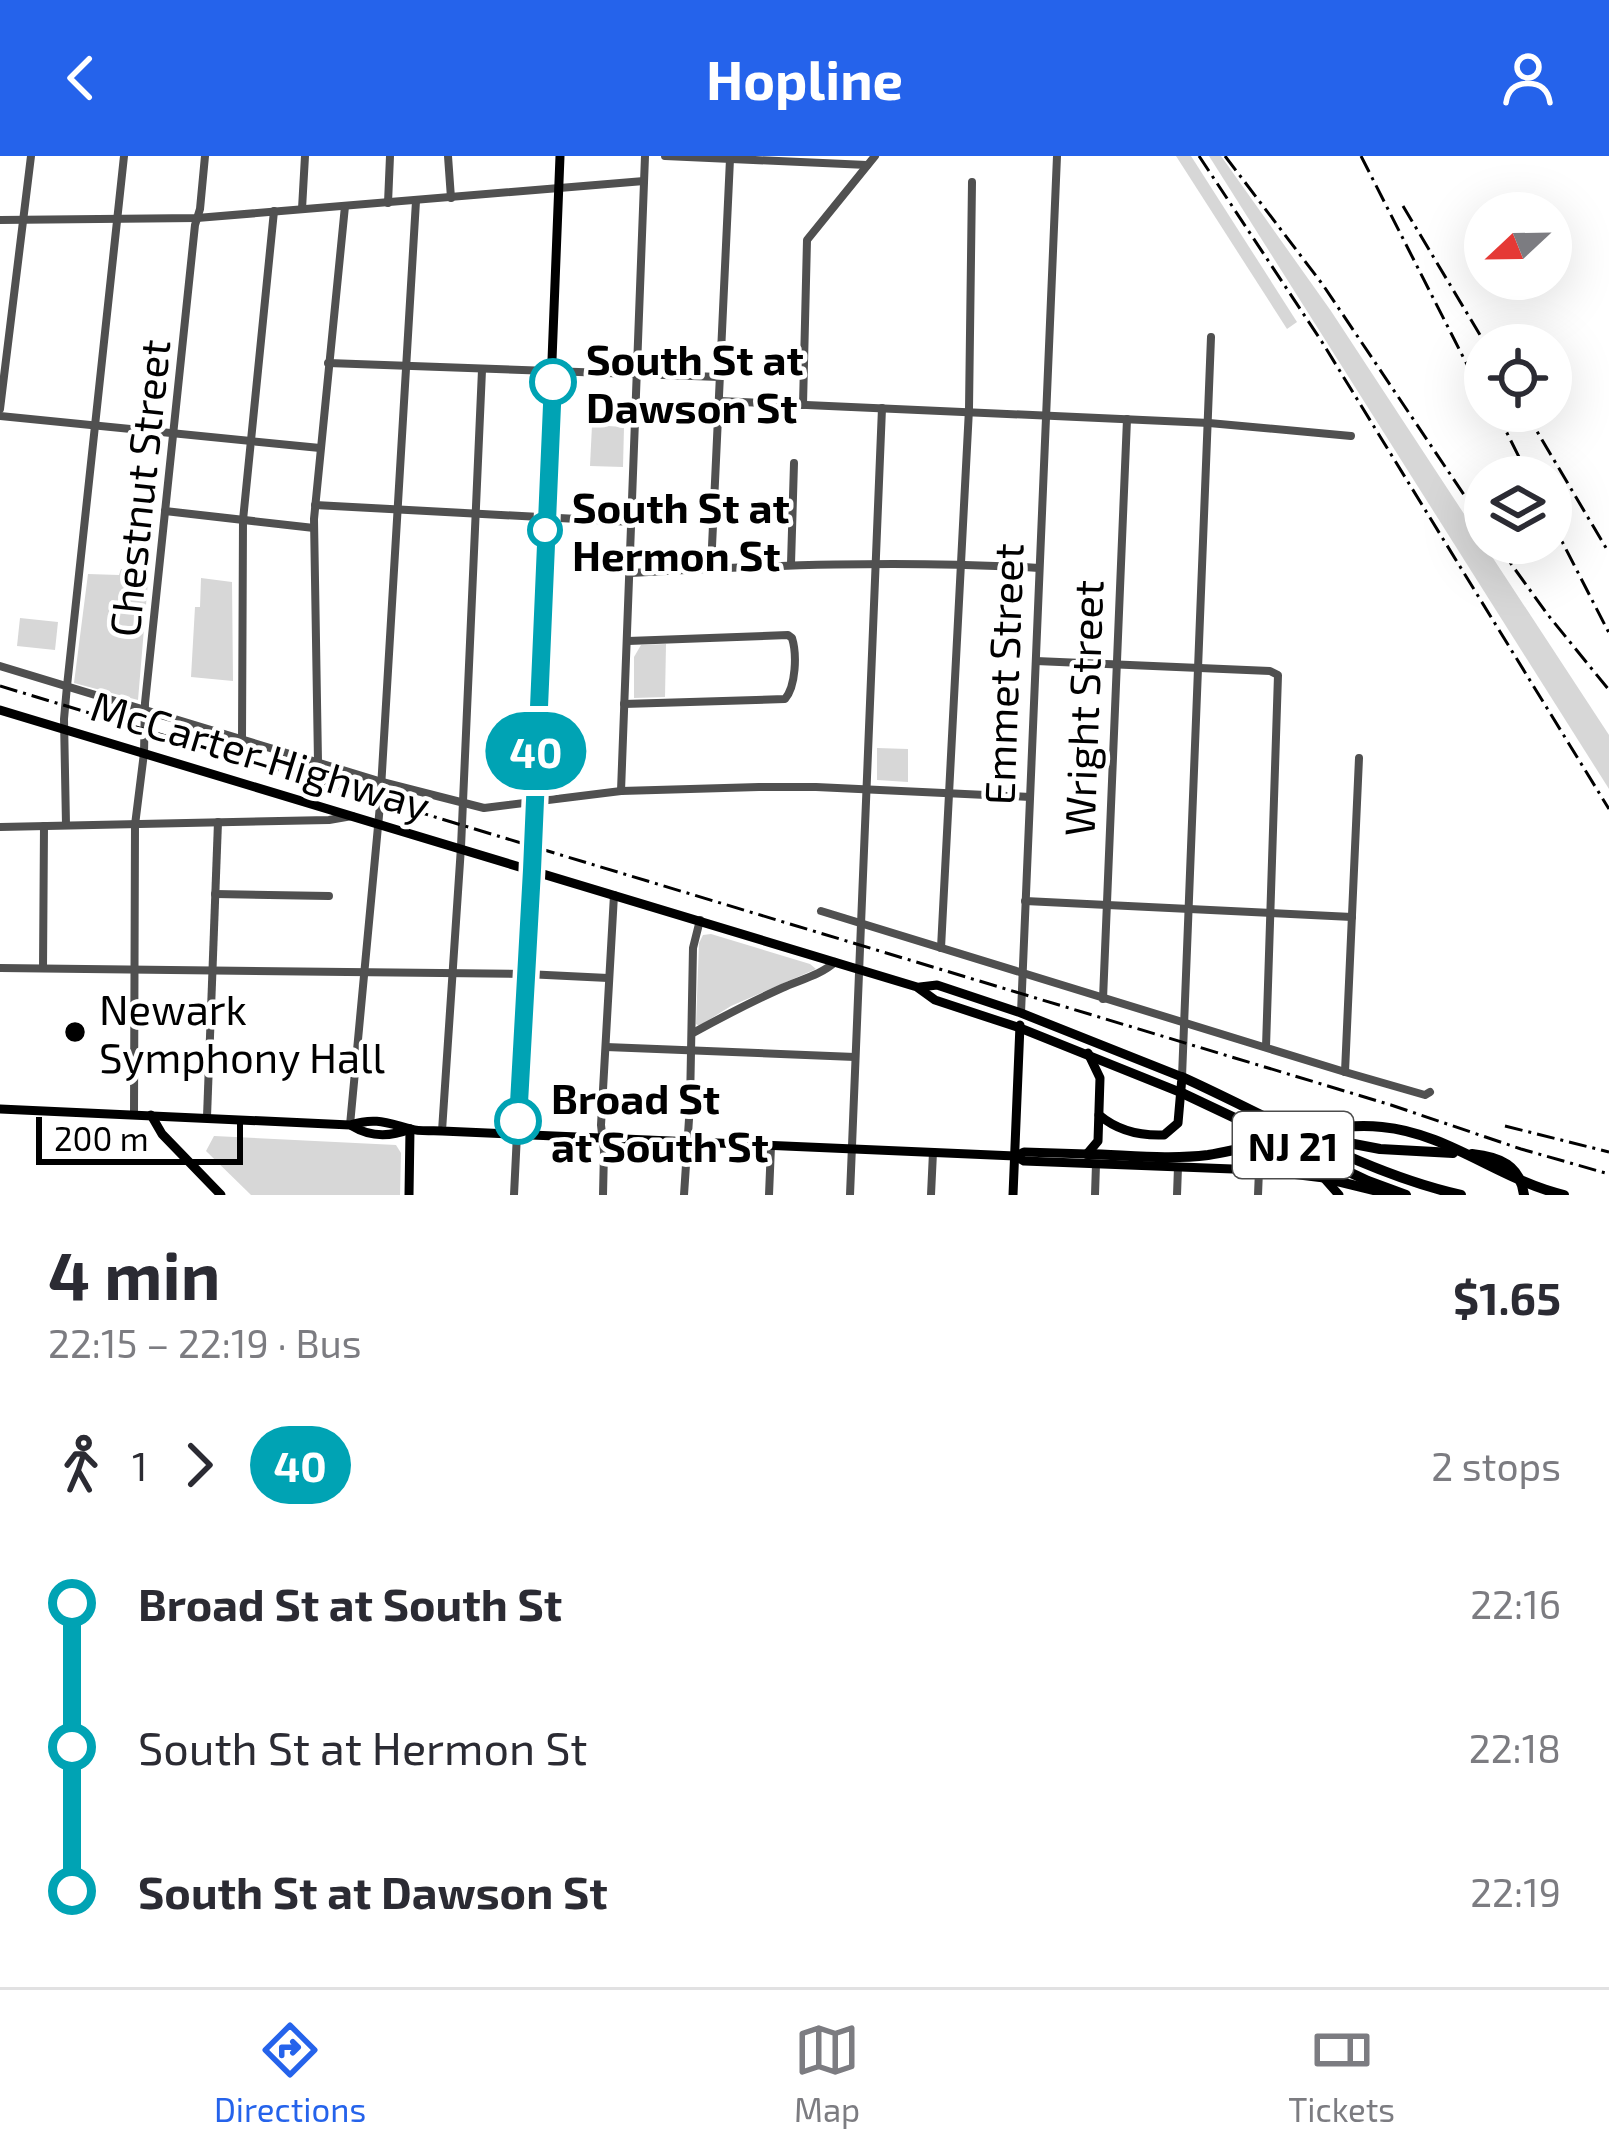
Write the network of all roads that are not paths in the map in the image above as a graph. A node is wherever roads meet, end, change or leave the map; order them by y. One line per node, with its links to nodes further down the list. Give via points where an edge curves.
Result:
1 (31, 156): 26 (street)
2 (124, 156): 23 (street)
3 (205, 156): 24 (street, Chestnut Street)
4 (305, 156): 21 (street)
5 (390, 156): 19 (street)
6 (448, 156): 17 (street)
7 (560, 156): 16 (main road)
8 (646, 156): 14 (street)
9 (665, 156): 12 (street)
10 (875, 156): 13 (street)
11 (1057, 156): 39 (street, Emmet Street)
12 (730, 159): 13 (street); 33 (street)
13 (868, 165): 35 (street, via 807,240)
14 (644, 181): 16 (street); 32 (street)
15 (972, 182): 38 (street)
16 (559, 189): 17 (street); 31 (main road)
17 (452, 198): 18 (street)
18 (416, 201): 19 (street); 29 (street)
19 (388, 203): 20 (street)
20 (345, 206): 21 (street); 28 (street)
21 (302, 209): 22 (street)
22 (274, 211): 24 (street); 45 (street)
23 (118, 218): 24 (street); 26 (street); 42 (street)
24 (197, 218): 43 (street, Chestnut Street)
25 (0, 220): 26 (street)
26 (23, 220): 37 (street)
27 (1211, 337): 41 (street)
28 (328, 363): 29 (street); 46 (street)
29 (406, 366): 30 (street); 49 (street)
30 (482, 370): 31 (street); 51 (street)
31 (553, 371): 32 (street); 52 (main road)
32 (638, 372): 33 (street); 54 (street)
33 (720, 377): 34 (street)
34 (719, 401): 35 (street); 59 (street)
35 (803, 405): 36 (street)
36 (882, 408): 38 (street); 57 (street)
37 (0, 412): 42 (street)
38 (968, 412): 39 (street); 58 (street)
39 (1046, 417): 40 (street); 60 (street, Emmet Street)
40 (1127, 419): 41 (street); 64 (street, Wright Street)
41 (1209, 423): 44 (street); 66 (street)
42 (93, 426): 43 (street); 67 (street)
43 (172, 433): 45 (street); 50 (street, Chestnut Street)
44 (1351, 436)
45 (251, 441): 46 (street); 53 (street)
46 (320, 448): 48 (street)
47 (794, 463): 56 (street)
48 (315, 505): 49 (street); 55 (street)
49 (396, 509): 51 (street); 76 (street)
50 (165, 511): 53 (street); 70 (street, Chestnut Street)
51 (476, 513): 52 (street); 82 (street)
52 (545, 519): 54 (street); 81 (main road)
53 (243, 520): 55 (street); 72 (street)
54 (633, 522): 61 (street)
55 (314, 528): 75 (street)
56 (791, 563): 57 (street); 59 (street)
57 (875, 563): 58 (street); 77 (street)
58 (960, 564): 60 (street); 79 (street)
59 (711, 568): 61 (street)
60 (1040, 568): 63 (street, Emmet Street)
61 (631, 573): 62 (street)
62 (628, 640): 68 (street); 68 (street, via 788,635 795,647 785,699)
63 (1036, 662): 64 (street); 80 (street, Emmet Street)
64 (1117, 663): 66 (street); 96 (street, Wright Street)
65 (0, 666): 67 (street)
66 (1198, 667): 98 (street); 99 (street, via 1270,671 1280,681)
67 (67, 686): 70 (street); 71 (street)
68 (623, 704): 78 (street)
69 (0, 710): 71 (main road, McCarter Highway / NJ 21)
70 (147, 710): 72 (street); 73 (street, Chestnut Street)
71 (64, 730): 73 (main road, McCarter Highway / NJ 21); 85 (street)
72 (242, 739): 75 (street)
73 (144, 753): 83 (main road, McCarter Highway / NJ 21); 86 (street, Chestnut Street)
74 (1359, 758): 100 (street)
75 (318, 762): 76 (street)
76 (382, 782): 82 (street); 87 (street)
77 (867, 789): 78 (street); 79 (street); 102 (street)
78 (620, 791): 81 (street)
79 (948, 793): 80 (street); 103 (street)
80 (1030, 796): 95 (street, Emmet Street)
81 (533, 801): 82 (street); 91 (main road)
82 (463, 804): 90 (street)
83 (352, 816): 84 (street); 87 (main road, McCarter Highway / NJ 21)
84 (218, 822): 86 (street); 92 (street)
85 (66, 825): 86 (street); 88 (street)
86 (135, 825): 108 (street, Chestnut Street)
87 (378, 825): 90 (main road, McCarter Highway / NJ 21); 110 (street)
88 (44, 826): 89 (street); 106 (street)
89 (0, 827)
90 (460, 848): 91 (main road, McCarter Highway / NJ 21); 111 (street)
91 (532, 870): 93 (main road, McCarter Highway / NJ 21); 112 (main road)
92 (215, 894): 94 (street); 109 (street)
93 (614, 895): 101 (main road, McCarter Highway / NJ 21); 114 (street)
94 (329, 896)
95 (1025, 901): 96 (street); 113 (street, Emmet Street)
96 (1107, 905): 98 (street); 116 (street, Wright Street)
97 (821, 910): 102 (street)
98 (1189, 910): 99 (street); 118 (street)
99 (1271, 913): 100 (street); 122 (street)
100 (1352, 917): 126 (street)
101 (700, 920): 104 (main road, McCarter Highway / NJ 21); 120 (street)
102 (862, 923): 103 (street); 107 (street)
103 (940, 949): 113 (street)
104 (835, 962): 107 (main road, McCarter Highway / NJ 21); 120 (street)
105 (0, 968): 106 (street)
106 (44, 968): 108 (street)
107 (857, 968): 115 (main road, McCarter Highway / NJ 21); 125 (street)
108 (134, 969): 109 (street); 131 (street, Chestnut Street)
109 (213, 970): 110 (street); 134 (street)
110 (363, 973): 111 (street); 135 (street)
111 (452, 974): 112 (street); 137 (street)
112 (526, 974): 114 (street); 138 (main road)
113 (1022, 974): 116 (street); 117 (street, Emmet Street)
114 (608, 978): 121 (street)
115 (917, 987): 117 (main road, McCarter Highway / NJ 21, via 938,986); 119 (main road, McCarter Highway / NJ 21)
116 (1103, 999): 118 (street)
117 (1021, 1013): 119 (main road, Emmet Street); 127 (main road, McCarter Highway / NJ 21)
118 (1184, 1021): 122 (street); 127 (street)
119 (1020, 1028): 124 (main road, McCarter Highway / NJ 21); 146 (main road, Emmet Street)
120 (691, 1034): 123 (street)
121 (605, 1047): 123 (street); 139 (street)
122 (1266, 1048): 126 (street)
123 (690, 1051): 125 (street); 141 (street)
124 (1088, 1053): 129 (main road, McCarter Highway / NJ 21); 132 (main road, via 1100,1078)
125 (855, 1057): 143 (street)
126 (1346, 1072): 128 (street)
127 (1182, 1077): 129 (main road); 140 (highway, McCarter Highway / NJ 21)
128 (1430, 1092)
129 (1182, 1093): 132 (main road, via 1178,1123 1164,1135 1124,1130); 164 (highway, McCarter Highway / NJ 21)
130 (0, 1109): 131 (main road)
131 (134, 1114): 133 (main road)
132 (1099, 1114): 145 (main road, via 1098,1141)
133 (151, 1115): 134 (main road); 151 (main road)
134 (207, 1117): 135 (main road)
135 (350, 1125): 136 (main road, via 398,1122)
136 (410, 1129): 137 (main road); 152 (main road)
137 (442, 1131): 138 (main road)
138 (517, 1134): 139 (main road); 153 (street)
139 (603, 1139): 141 (main road); 154 (street)
140 (1314, 1140): 165 (highway, McCarter Highway / NJ 21); 166 (highway, via 1497,1158 1516,1172)
141 (687, 1143): 142 (main road); 155 (street)
142 (771, 1146): 143 (main road); 156 (street)
143 (852, 1149): 144 (main road); 157 (street)
144 (933, 1152): 146 (main road); 158 (street)
145 (1087, 1154): 146 (main road); 167 (highway, via 1172,1157 1344,1126 1385,1127)
146 (1015, 1156): 147 (main road); 159 (main road, Emmet Street)
147 (1096, 1164): 148 (main road); 160 (street)
148 (1178, 1167): 149 (main road); 161 (street)
149 (1258, 1170): 150 (main road); 162 (street)
150 (1324, 1178): 163 (main road); 164 (highway)
151 (221, 1195)
152 (409, 1195)
153 (514, 1195)
154 (603, 1195)
155 (684, 1195)
156 (769, 1195)
157 (850, 1195)
158 (932, 1195)
159 (1013, 1195)
160 (1095, 1195)
161 (1177, 1195)
162 (1258, 1195)
163 (1339, 1195)
164 (1403, 1195)
165 (1461, 1195)
166 (1524, 1195)
167 (1564, 1195)

